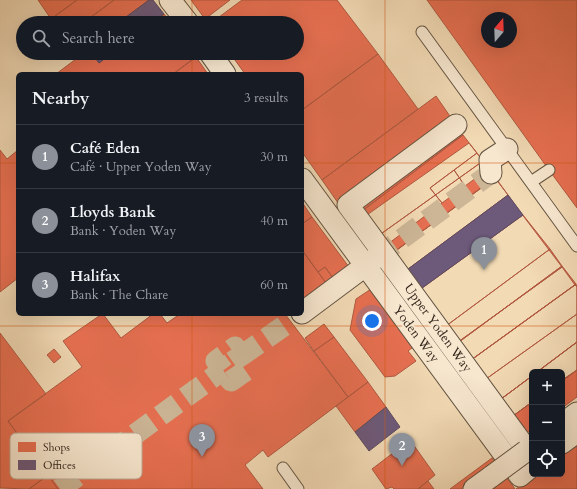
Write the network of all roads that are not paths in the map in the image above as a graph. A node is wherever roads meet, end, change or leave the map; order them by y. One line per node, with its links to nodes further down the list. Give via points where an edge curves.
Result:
1 (170, 0): 2 (street)
2 (183, 16)
3 (422, 32): 7 (lane)
4 (215, 60): 5 (street)
5 (224, 72)
6 (456, 125): 19 (street, Upper Yoden Way, via 348,206)
7 (506, 149): 9 (street, via 490,160); 11 (lane)
8 (549, 170): 11 (lane)
9 (491, 173)
10 (304, 181): 13 (street, Yoden Way)
11 (531, 182): 12 (lane)
12 (577, 246)
13 (372, 261): 14 (street); 19 (street, Yoden Way, via 520,476)
14 (304, 312)
15 (577, 413): 16 (street)
16 (565, 422)
17 (577, 432): 18 (street)
18 (565, 441)
19 (529, 454): 22 (street, bridge)
20 (283, 468): 21 (lane)
21 (298, 489)
22 (474, 489)

